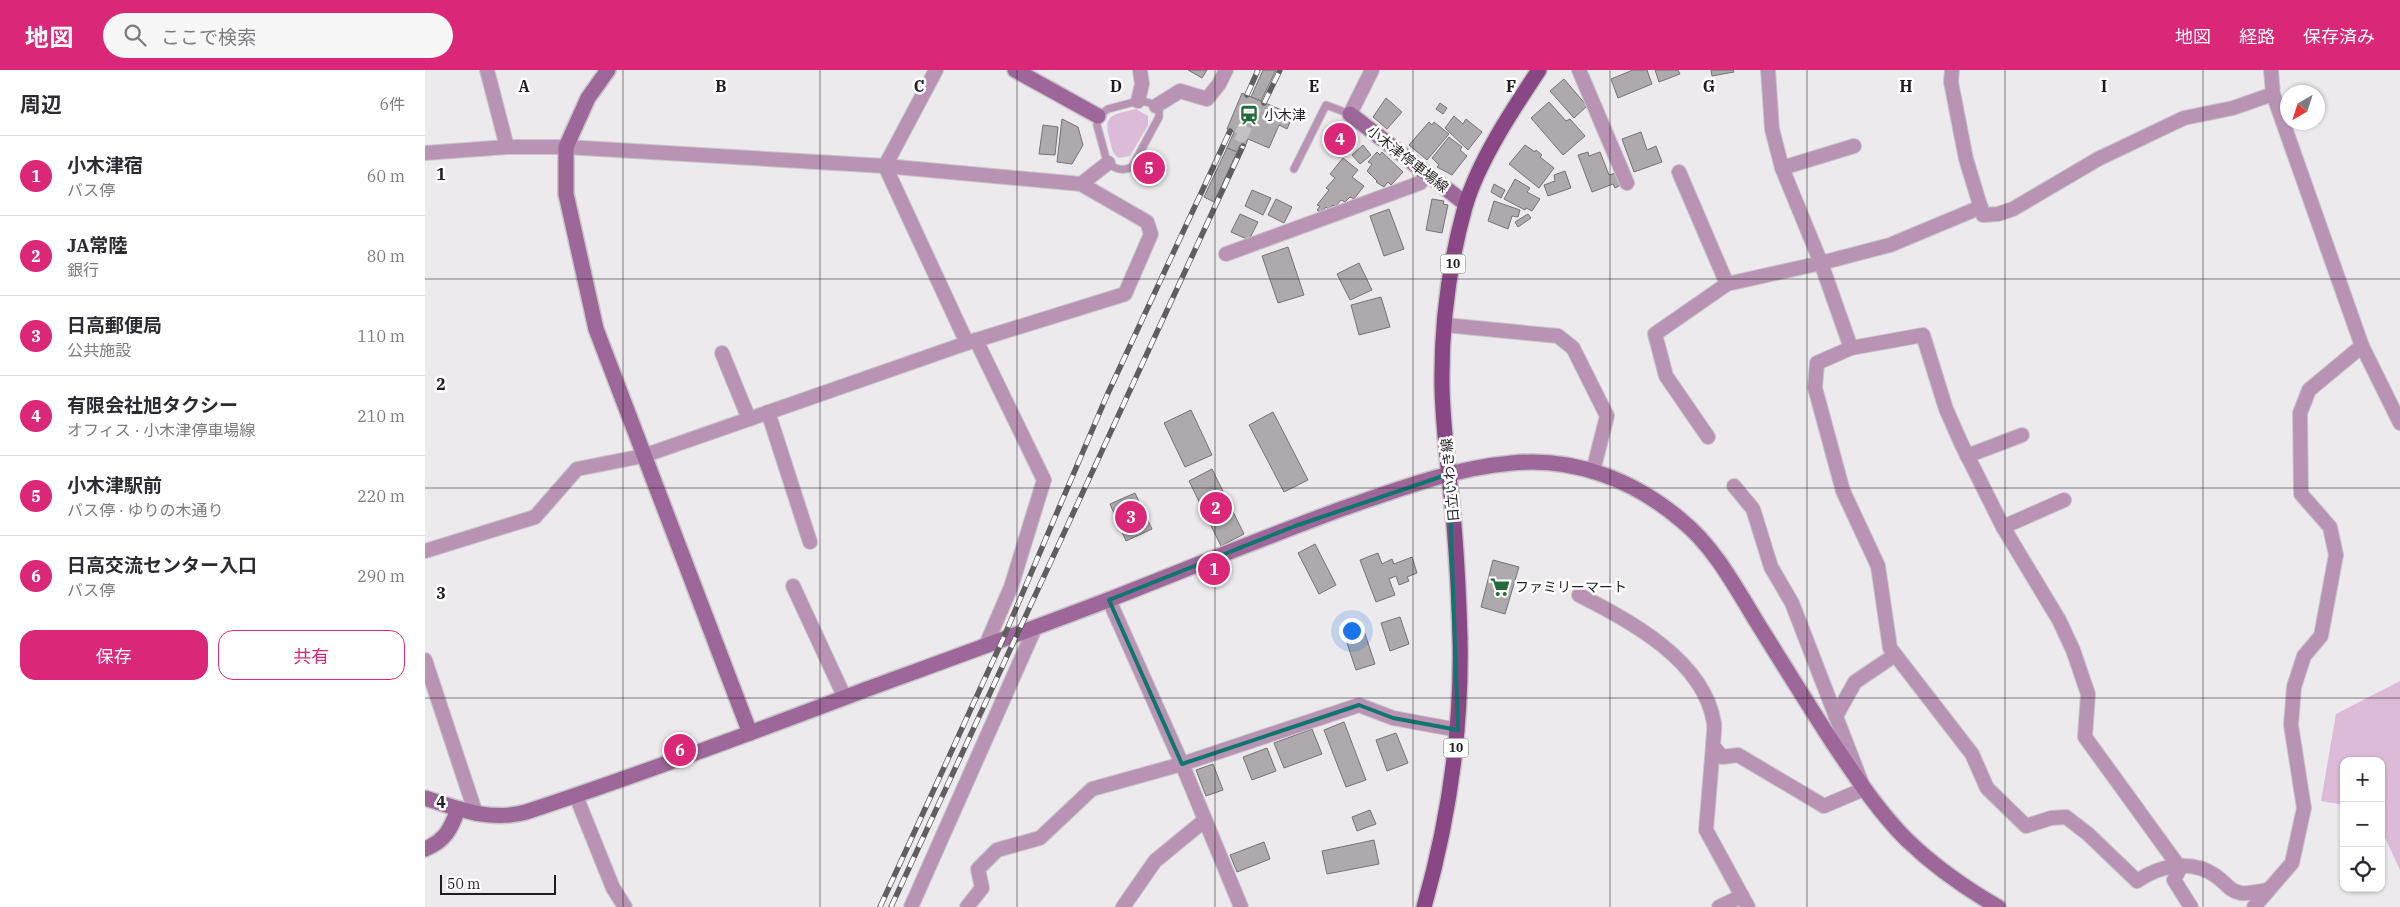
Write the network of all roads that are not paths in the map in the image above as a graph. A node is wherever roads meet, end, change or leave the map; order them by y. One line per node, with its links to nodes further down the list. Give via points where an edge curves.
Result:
1 (487, 70): 19 (street)
2 (608, 70): 20 (street, via 588,98)
3 (936, 70): 23 (street)
4 (1015, 70): 17 (street)
5 (1140, 70): 14 (street)
6 (1226, 70): 15 (street, via 1207,98 1180,91)
7 (1372, 70): 16 (street)
8 (1539, 70): 30 (main road, 日立いわき線 / 10, via 1499,134)
9 (1579, 70): 28 (street)
10 (1768, 70): 24 (street, via 1772,129)
11 (1952, 70): 31 (street, via 1951,82 1966,158)
12 (2271, 70): 13 (street)
13 (2273, 94): 31 (street, via 2233,108 2184,118 2098,159 2013,209 1983,215); 37 (street)
14 (1139, 101): 15 (lane); 17 (lane, via 1108,109)
15 (1156, 106): 22 (lane, via 1159,117 1137,162 1123,170)
16 (1350, 114): 25 (lane, via 1327,105); 27 (street, 小木津停車場線)
17 (1098, 116): 22 (lane, via 1097,125)
18 (1853, 146): 24 (street)
19 (507, 147): 20 (street); 21 (street)
20 (566, 147): 23 (street); 45 (street, via 566,194 596,329)
21 (425, 152)
22 (1108, 163): 29 (street)
23 (885, 166): 29 (street); 36 (street)
24 (1782, 168): 33 (street)
25 (1294, 169)
26 (1679, 172): 34 (street)
27 (1427, 174): 30 (street, 小木津停車場線); 32 (street, via 1420,183)
28 (1627, 183)
29 (1081, 184): 36 (street, via 1147,222 1151,234 1125,294)
30 (1466, 204): 35 (main road, 日立いわき線 / 10, via 1450,278)
31 (1981, 207): 33 (street, via 1890,245)
32 (1226, 254)
33 (1821, 264): 34 (street); 38 (street)
34 (1727, 284): 44 (street, via 1655,334 1666,376)
35 (1445, 325): 47 (street, via 1558,336 1573,348 1607,416); 48 (main road, 日立いわき線 / 10, via 1442,390)
36 (971, 341): 40 (street); 58 (street, via 1044,480 1011,587)
37 (2363, 346): 42 (street); 75 (street, via 2309,390 2300,413 2301,494 2330,527 2336,555 2321,636 2304,656 2294,687 2291,725 2304,808 2292,863)
38 (1851, 348): 46 (street, via 1923,334 1946,409); 59 (street, via 1817,363 1815,388 1843,491 1878,566 1885,624 1890,648)
39 (722, 353): 41 (street)
40 (768, 412): 41 (street); 52 (street)
41 (749, 418): 45 (street)
42 (2400, 424)
43 (2022, 435): 46 (street)
44 (1708, 437)
45 (643, 456): 53 (street, via 577,469 535,517); 64 (street)
46 (1967, 456): 51 (street)
47 (1593, 471): 48 (street, via 1557,464 1516,462); 67 (street, via 1638,489 1683,521 1703,541)
48 (1449, 474): 56 (street, via 1295,526); 63 (main road, 日立いわき線 / 10, via 1460,639)
49 (1734, 486): 62 (street, via 1753,509 1771,567 1792,602)
50 (2064, 500): 51 (street)
51 (2003, 527): 74 (street, via 2059,620 2073,650 2088,694 2085,737)
52 (810, 542)
53 (425, 551)
54 (793, 586): 61 (street)
55 (1579, 595): 65 (street, via 1643,632 1683,665 1701,685 1715,725)
56 (1109, 600): 57 (street); 66 (street)
57 (1035, 628): 58 (street); 78 (street)
58 (987, 645): 61 (street)
59 (1895, 655): 62 (street, via 1855,682); 74 (street, via 1972,754 1987,788 2026,826 2066,817 2137,881 2151,872)
60 (425, 660): 71 (street)
61 (845, 698): 64 (street)
62 (1836, 716): 67 (street)
63 (1458, 730): 66 (street, via 1393,718 1359,705); 82 (main road, 日立いわき線 / 10, via 1445,823)
64 (750, 733): 68 (street)
65 (1713, 746): 67 (street, via 1723,757 1738,755 1824,806); 76 (street, via 1706,830)
66 (1182, 764): 72 (street); 79 (street, via 1092,788 1040,838 997,850 977,869 982,888)
67 (1864, 789): 84 (street, via 1901,833 1935,866)
68 (576, 796): 71 (street, via 513,816); 77 (street, via 613,888)
69 (425, 798): 70 (street)
70 (458, 809): 71 (street); 73 (street, via 446,836)
71 (475, 814)
72 (1205, 820): 80 (street, via 1155,861); 81 (street)
73 (425, 849)
74 (2178, 866): 75 (street, via 2205,869 2228,888 2243,893); 85 (street, via 2174,880)
75 (2268, 890): 86 (street)
76 (1745, 902): 83 (street)
77 (625, 907)
78 (911, 907)
79 (967, 907)
80 (1123, 907)
81 (1241, 907)
82 (1425, 907)
83 (1719, 907)
84 (1998, 907)
85 (2191, 907)
86 (2254, 907)

